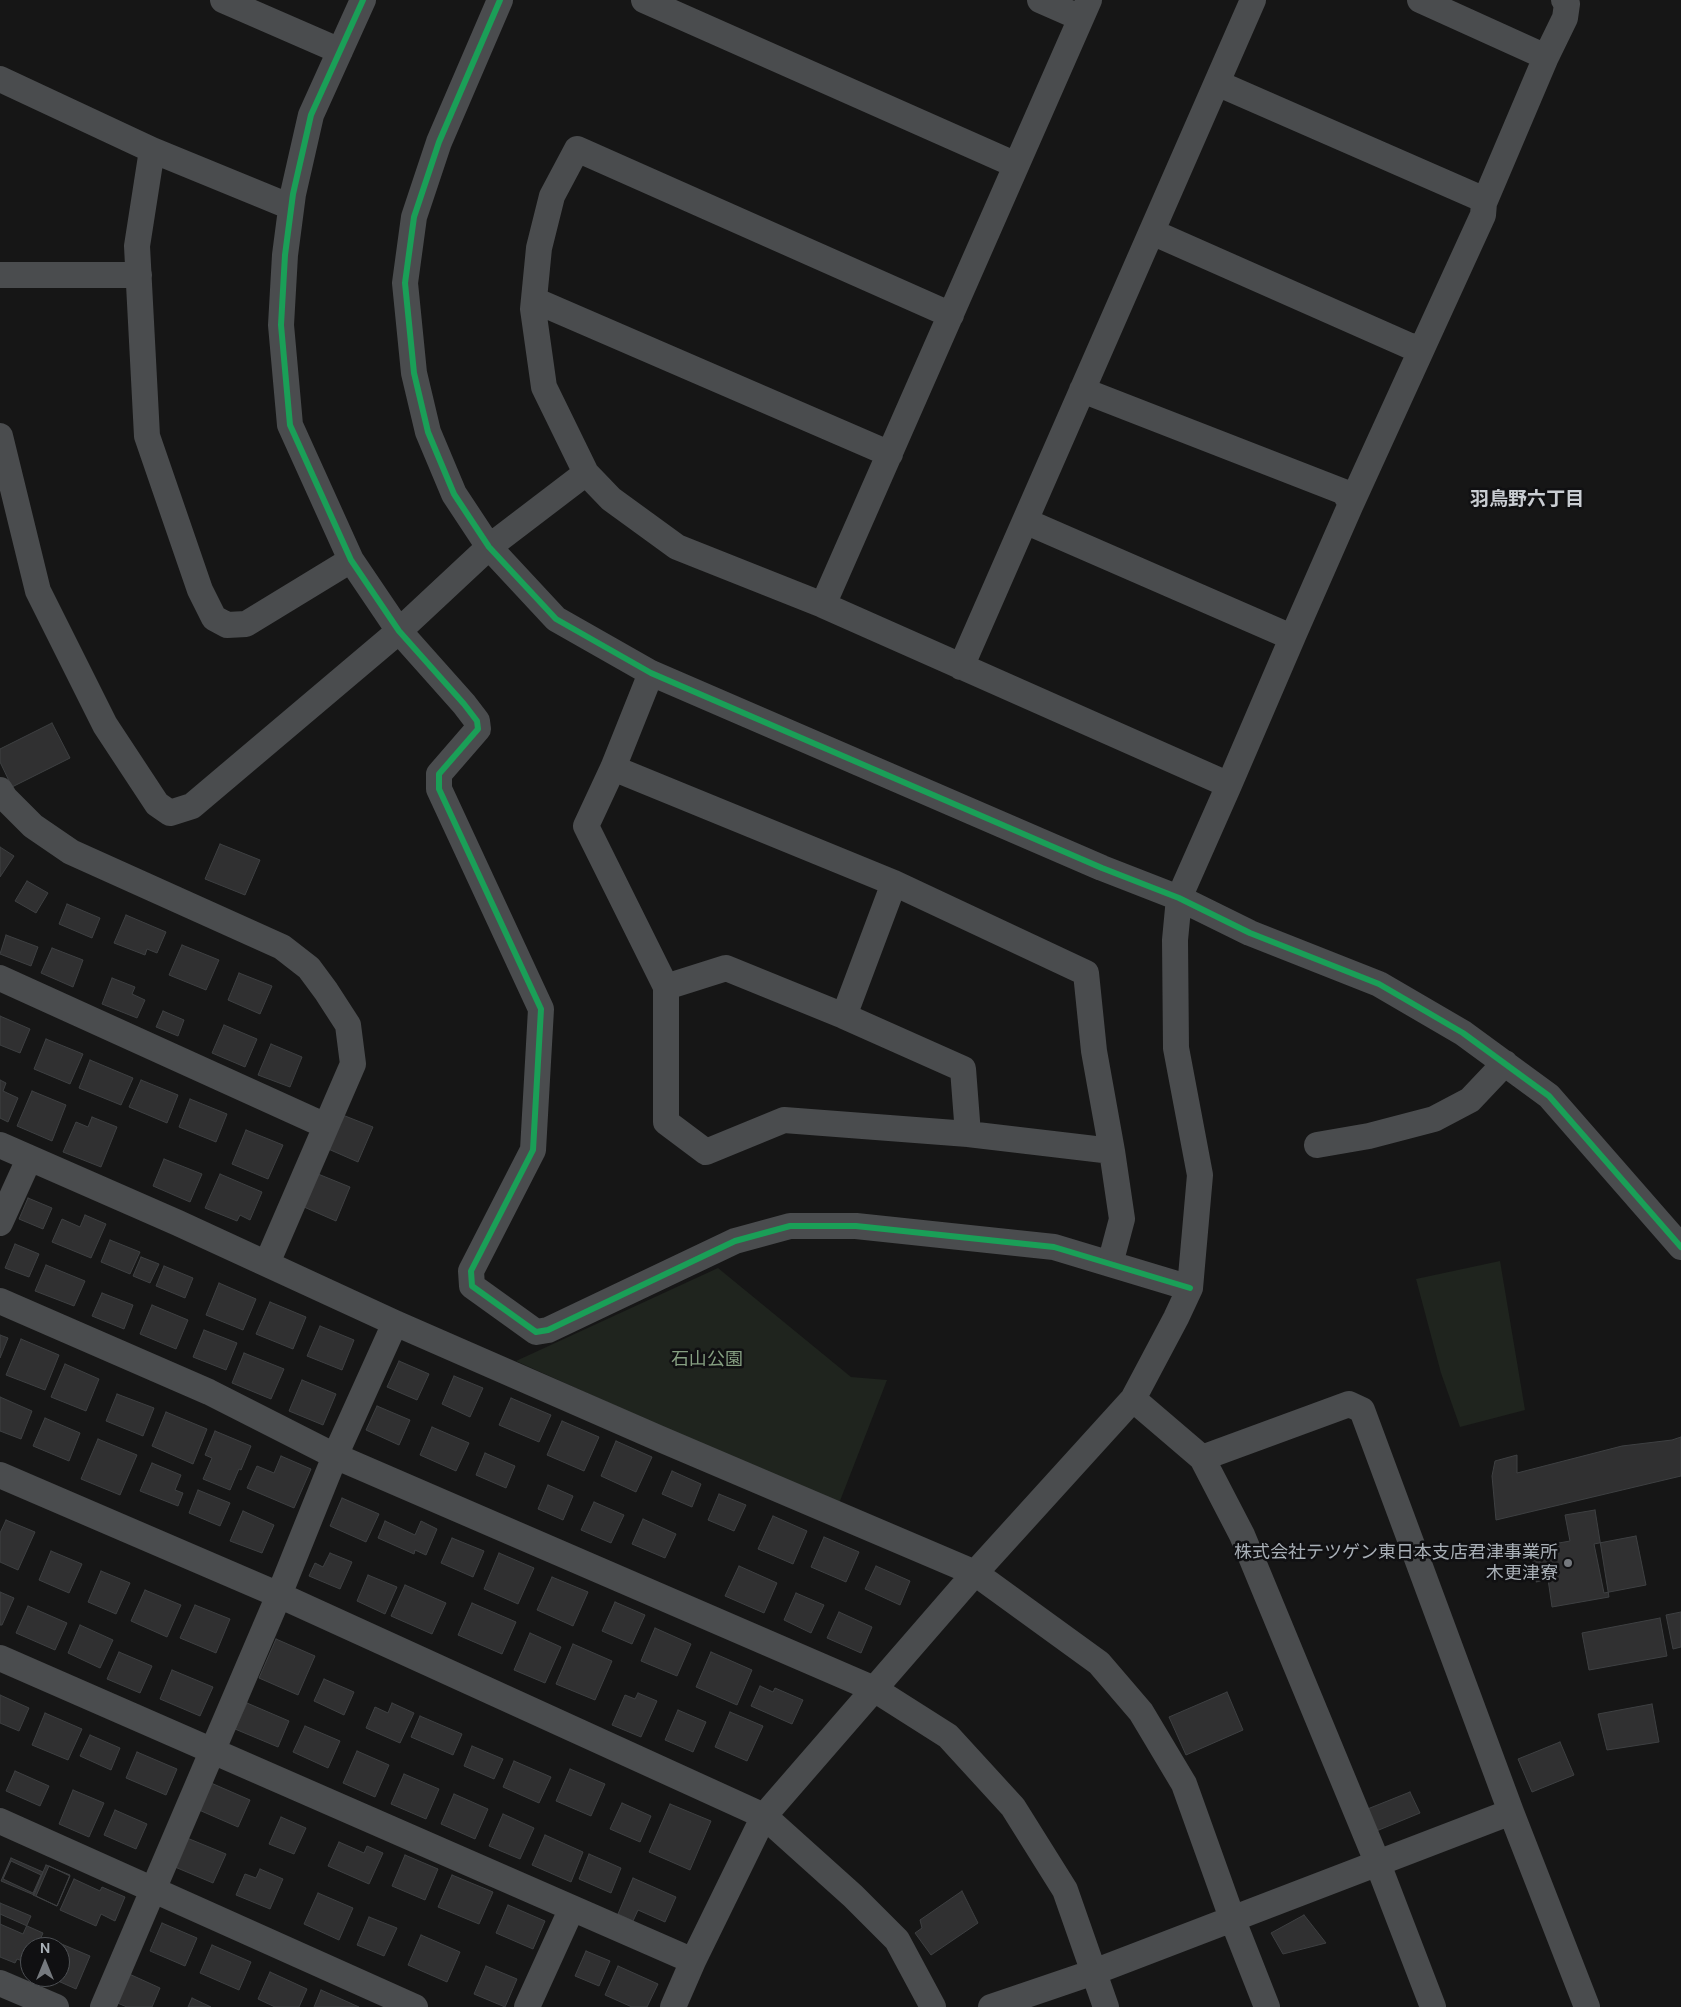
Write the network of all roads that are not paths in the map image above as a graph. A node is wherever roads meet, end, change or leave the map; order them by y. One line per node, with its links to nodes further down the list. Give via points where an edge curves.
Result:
1 (223, 0): 10 (street)
2 (363, 0): 10 (street)
3 (500, 0): 30 (street, via 426,179 414,217 406,283 414,373 428,432 454,494)
4 (644, 0): 15 (street)
5 (1040, 0): 9 (street)
6 (1253, 0): 13 (street)
7 (1420, 0): 11 (street)
8 (1567, 1): 11 (street, via 1565,18)
9 (1085, 9): 15 (street)
10 (340, 52): 17 (street, via 311,115)
11 (1546, 57): 16 (street)
12 (0, 79): 14 (street)
13 (1217, 83): 16 (street, via 1480,198); 18 (street)
14 (152, 150): 17 (street); 19 (street, via 137,246)
15 (1016, 165): 22 (street)
16 (1484, 203): 23 (street)
17 (291, 207): 31 (street, via 281,325 290,426)
18 (1152, 232): 23 (street, via 1412,347); 24 (street)
19 (139, 275): 20 (street); 31 (street, via 148,436 200,590 214,618 227,625 246,624)
20 (0, 276)
21 (534, 300): 22 (street, via 539,248 552,196 577,149); 26 (street); 27 (street, via 544,387)
22 (951, 315): 26 (street)
23 (1424, 344): 28 (street)
24 (1082, 390): 28 (street, via 1344,492); 29 (street)
25 (0, 436): 33 (street, via 38,591 105,725 157,804 170,813 192,806)
26 (890, 454): 32 (street)
27 (586, 473): 30 (street); 32 (street, via 611,499 677,548)
28 (1351, 504): 34 (street)
29 (1025, 521): 34 (street); 35 (street)
30 (489, 548): 33 (street); 36 (street, via 556,619)
31 (351, 560): 33 (street)
32 (823, 605): 35 (street)
33 (399, 632): 55 (street, via 477,721 478,729 439,774 439,789 540,1009 533,1150 471,1271 472,1286 536,1332 548,1330 735,1241 790,1226 856,1226 1054,1247)
34 (1293, 636): 38 (street)
35 (961, 667): 38 (street)
36 (651, 673): 37 (street); 41 (street, via 1102,868)
37 (613, 768): 40 (street); 43 (street, via 586,826)
38 (1229, 785): 41 (street)
39 (0, 790): 46 (street, via 33,826 71,852 282,947 309,968 348,1025 352,1064)
40 (894, 883): 44 (street); 50 (street, via 1086,974 1094,1051)
41 (1179, 898): 45 (street, via 1250,933 1378,984 1462,1033); 56 (street, via 1175,940 1176,1048 1200,1175)
42 (0, 978): 46 (street)
43 (666, 988): 44 (street, via 726,968); 47 (street, via 666,1122 706,1152 784,1120)
44 (844, 1016): 47 (street, via 963,1069)
45 (1505, 1063): 49 (street, via 1470,1100 1434,1119); 53 (street, via 1549,1096)
46 (326, 1126): 54 (street)
47 (968, 1134): 50 (street)
48 (0, 1145): 51 (street)
49 (1317, 1145)
50 (1112, 1150): 55 (street, via 1122,1219)
51 (29, 1159): 52 (street); 54 (street)
52 (0, 1223)
53 (1681, 1247)
54 (267, 1264): 58 (street)
55 (1110, 1264): 56 (street)
56 (1190, 1288): 59 (street)
57 (0, 1301): 60 (street, via 208,1392)
58 (395, 1323): 60 (street); 63 (street)
59 (1133, 1398): 61 (street); 63 (street)
60 (336, 1456): 64 (street); 66 (street)
61 (1202, 1458): 68 (street, via 1349,1404 1362,1410); 71 (street, via 1242,1534)
62 (0, 1475): 64 (street)
63 (975, 1573): 66 (street); 74 (street, via 1099,1663 1140,1712 1184,1784)
64 (279, 1595): 67 (street); 69 (street)
65 (0, 1658): 67 (street)
66 (874, 1689): 69 (street); 76 (street, via 948,1736 1013,1807 1065,1890)
67 (212, 1750): 72 (street); 73 (street)
68 (1511, 1812): 71 (street); 88 (street)
69 (764, 1816): 75 (street); 83 (street, via 897,1940)
70 (0, 1821): 72 (street)
71 (1378, 1864): 74 (street); 87 (street)
72 (153, 1890): 79 (street); 80 (street)
73 (572, 1908): 75 (street); 81 (street)
74 (1232, 1918): 76 (street); 86 (street)
75 (693, 1960): 82 (street)
76 (1094, 1972): 84 (street); 85 (street)
77 (0, 1984): 78 (street)
78 (56, 2007)
79 (103, 2007)
80 (415, 2007)
81 (527, 2007)
82 (674, 2007)
83 (933, 2007)
84 (991, 2007)
85 (1106, 2007)
86 (1267, 2007)
87 (1433, 2007)
88 (1586, 2007)

